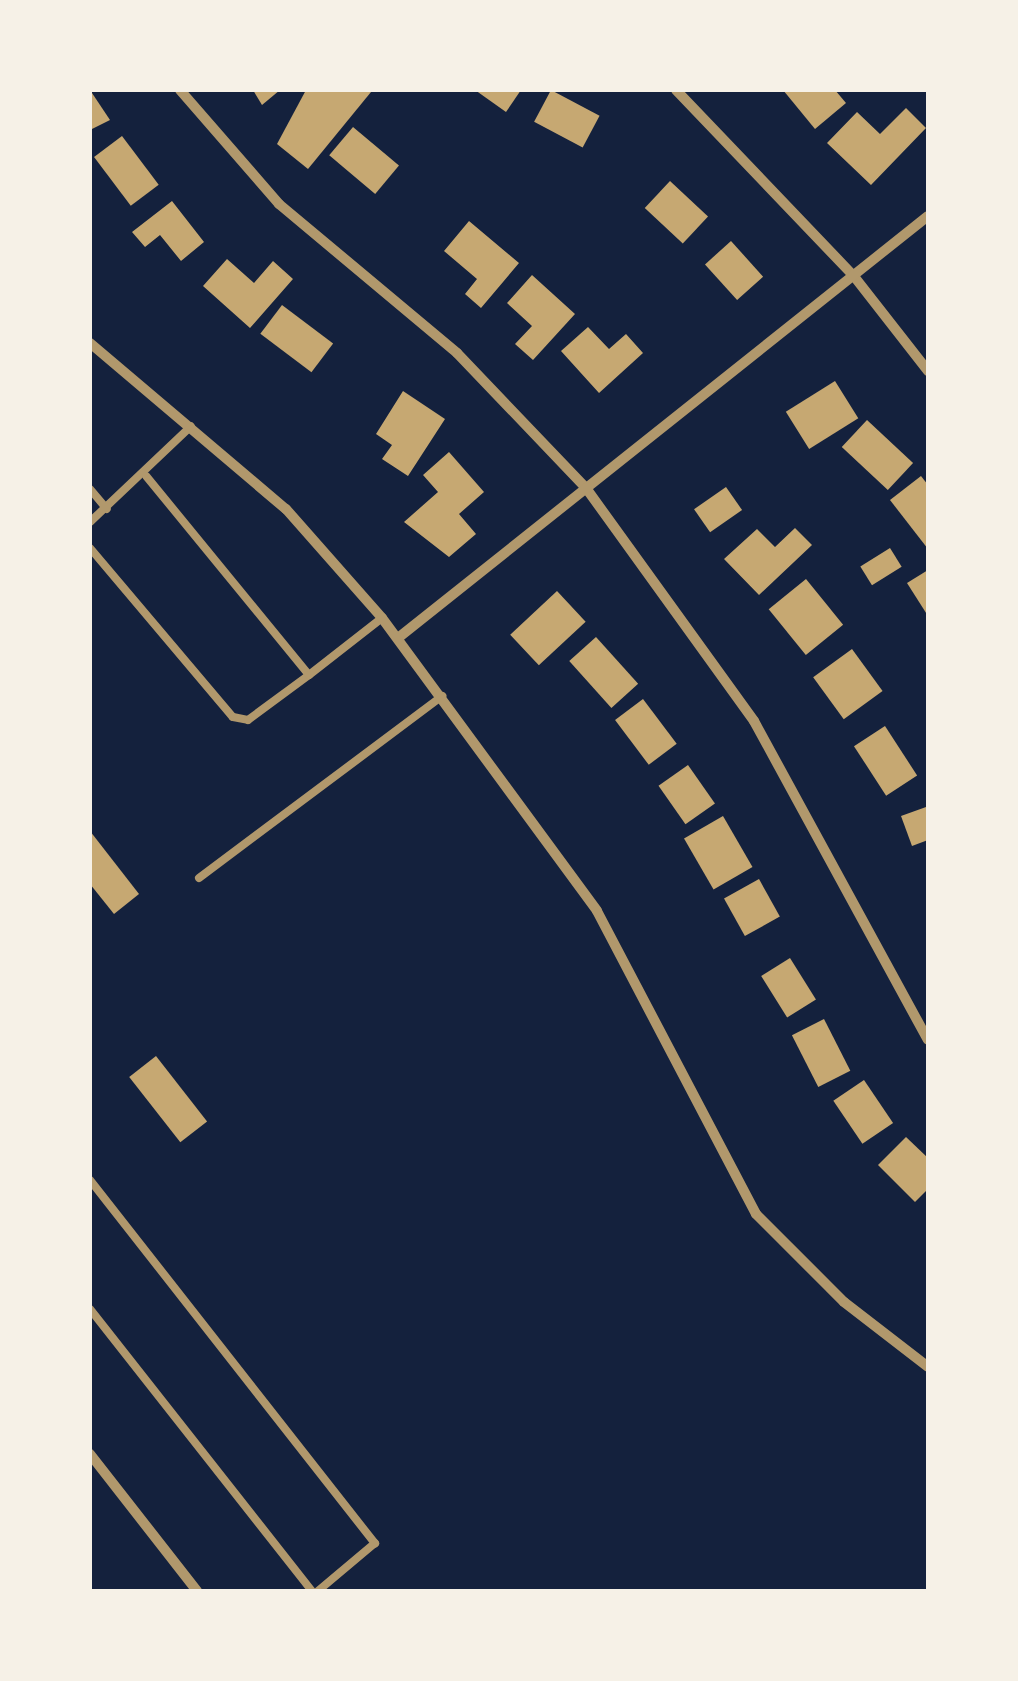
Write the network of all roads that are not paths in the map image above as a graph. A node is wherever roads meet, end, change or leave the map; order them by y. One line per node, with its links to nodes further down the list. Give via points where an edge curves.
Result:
1 (180, 90): 9 (street, via 279,204 457,353)
2 (676, 90): 4 (street)
3 (928, 216): 4 (street)
4 (853, 275): 6 (street); 9 (street)
5 (90, 343): 7 (street)
6 (928, 371)
7 (191, 426): 8 (lane); 14 (street, via 286,509)
8 (146, 476): 11 (lane); 16 (lane)
9 (586, 488): 15 (street); 19 (street, via 754,721)
10 (90, 490): 11 (lane)
11 (107, 508): 12 (lane)
12 (90, 522)
13 (90, 548): 16 (lane, via 233,717 248,720)
14 (382, 618): 15 (street); 16 (lane)
15 (398, 638): 17 (street)
16 (309, 675)
17 (442, 696): 18 (lane); 22 (street, via 597,912 756,1214 831,1290)
18 (198, 878)
19 (928, 1040)
20 (90, 1180): 25 (lane, via 375,1544)
21 (90, 1308): 25 (lane)
22 (928, 1367)
23 (90, 1454): 24 (street)
24 (197, 1591)
25 (315, 1591)

